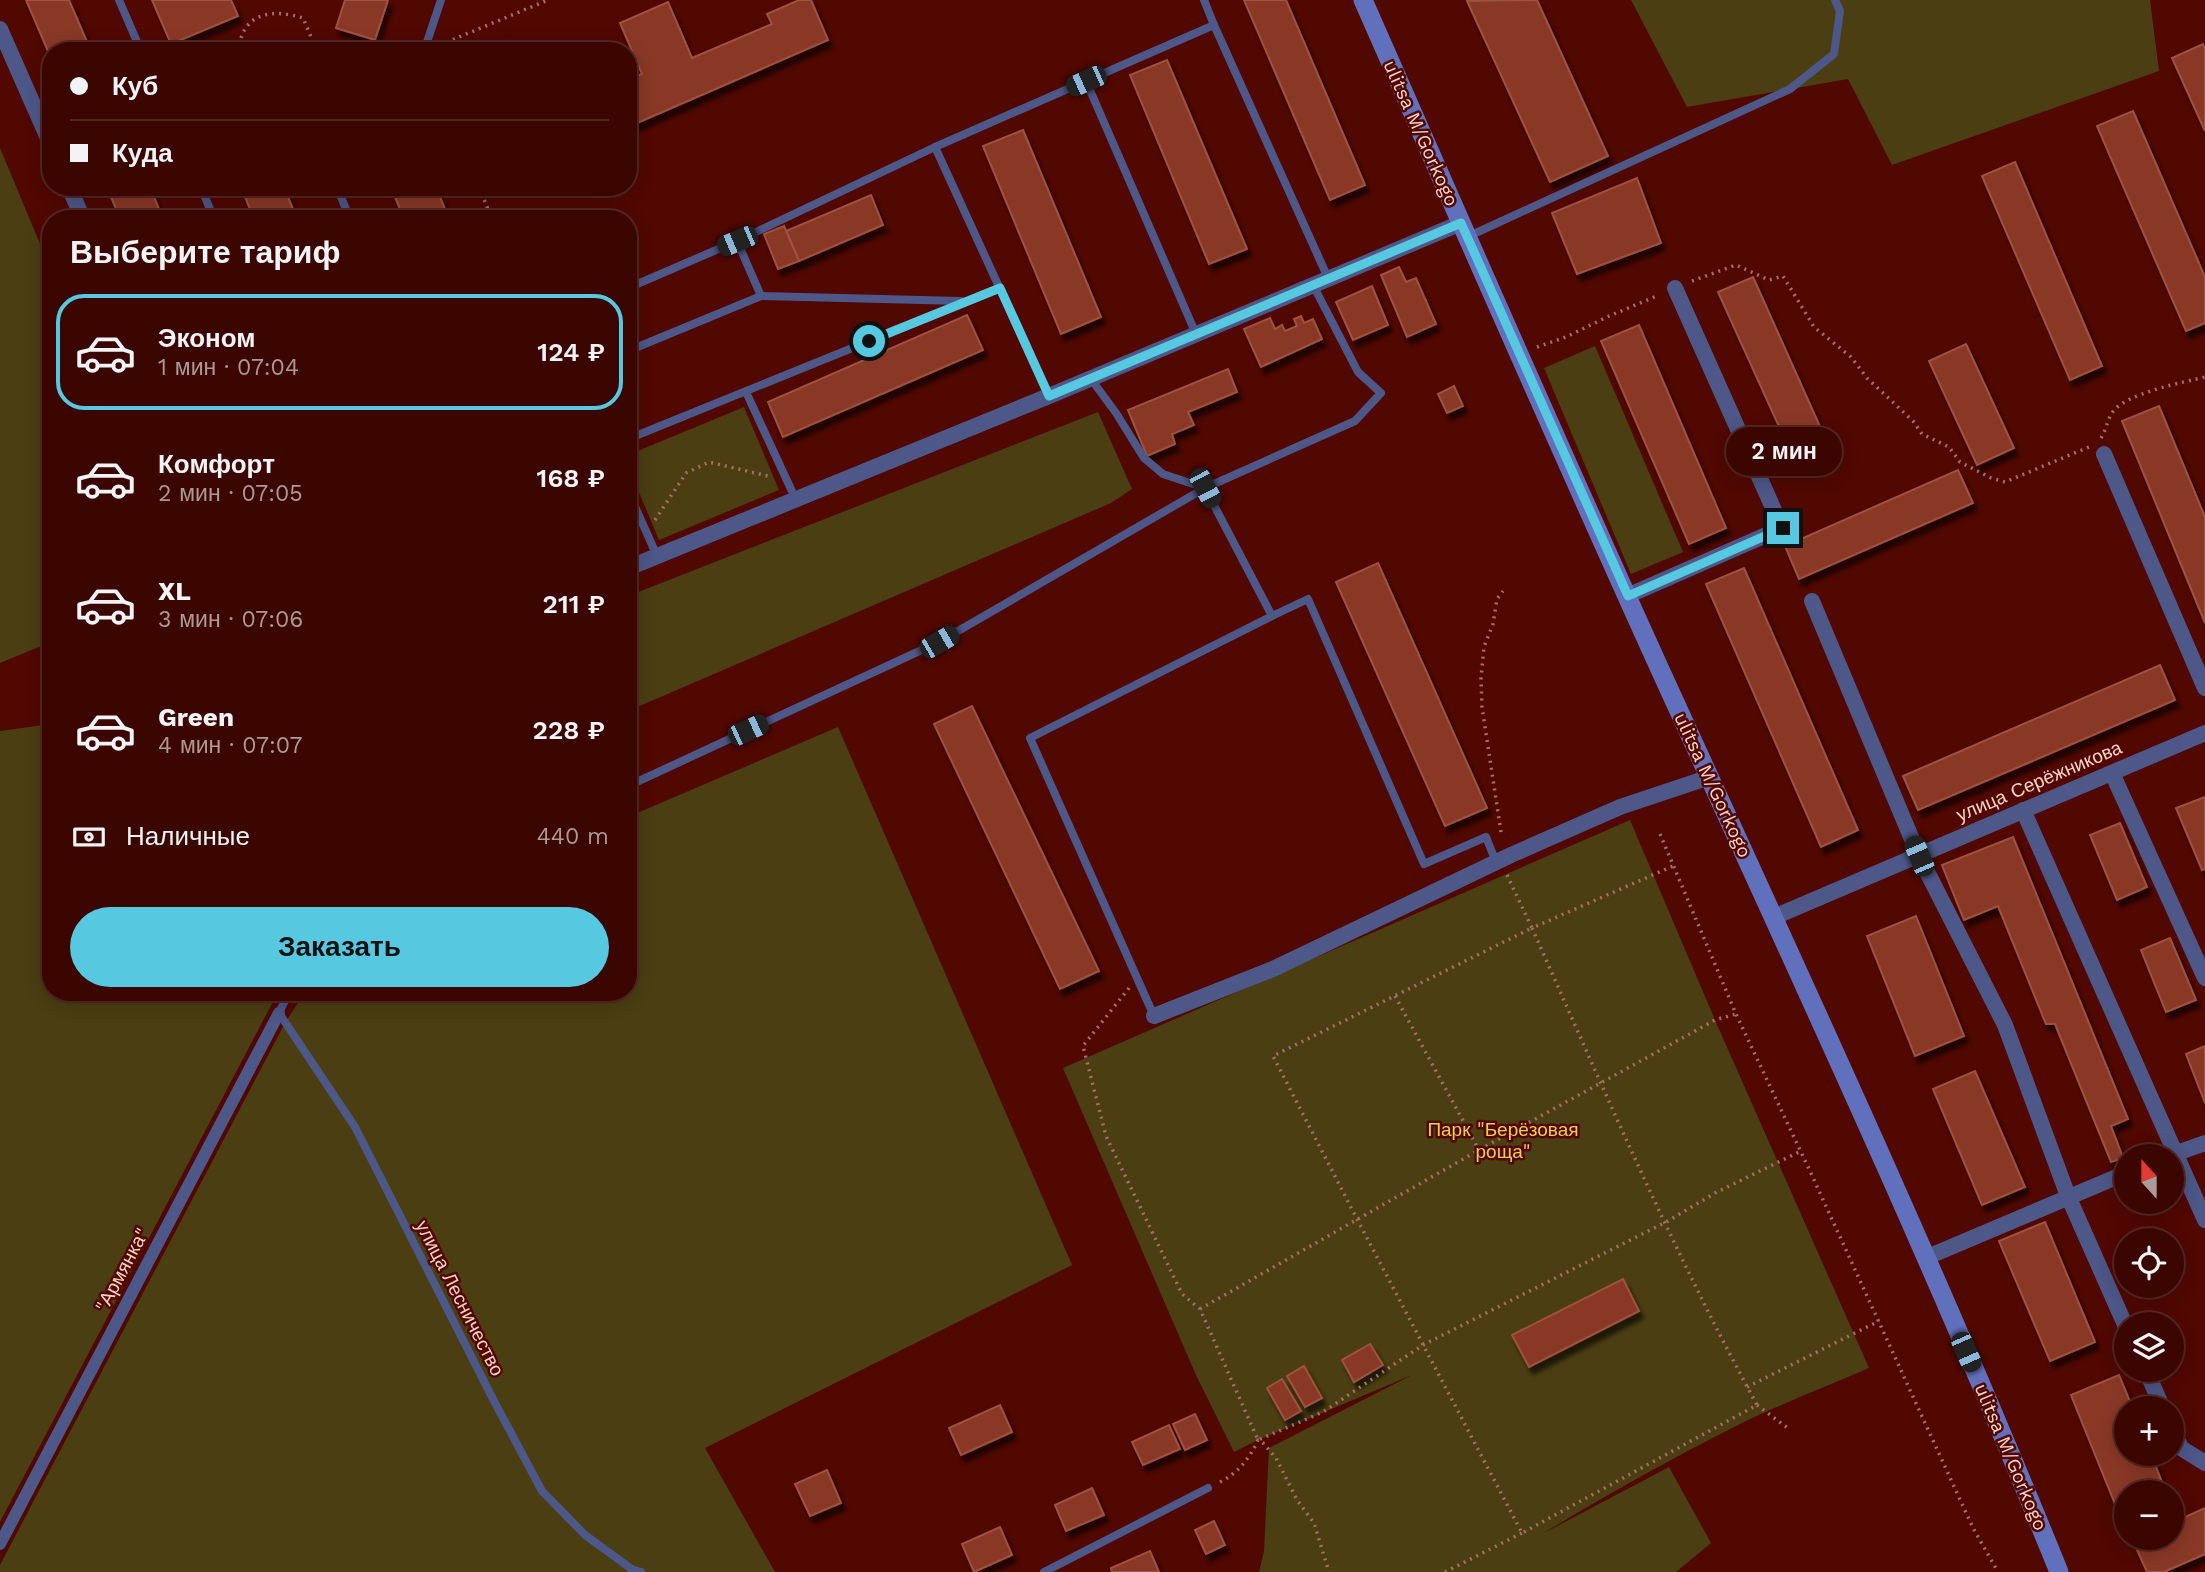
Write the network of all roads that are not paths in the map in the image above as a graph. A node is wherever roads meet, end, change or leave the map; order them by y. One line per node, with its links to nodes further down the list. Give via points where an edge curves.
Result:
1 (119, 0): 8 (lane)
2 (441, 0): 9 (lane)
3 (1204, 0): 6 (lane)
4 (1363, 0): 13 (main road, ulitsa M/Gorkogo)
5 (1835, 0): 13 (lane, via 1840,11 1835,54 1790,89)
6 (1214, 25): 10 (lane); 15 (lane)
7 (0, 29): 11 (street)
8 (137, 42)
9 (427, 42)
10 (1086, 81): 12 (lane); 21 (lane)
11 (42, 125)
12 (935, 147): 14 (lane); 17 (lane)
13 (1464, 230): 15 (street); 33 (main road, ulitsa M/Gorkogo)
14 (737, 241): 16 (lane); 19 (lane)
15 (1321, 281): 21 (street); 28 (lane, via 1358,372 1381,393 1355,421)
16 (637, 284)
17 (1000, 288): 20 (lane); 25 (lane)
18 (1675, 288): 33 (street, via 1783,528)
19 (761, 296): 20 (lane); 22 (lane)
20 (967, 301): 24 (lane)
21 (1196, 334): 23 (street)
22 (637, 347)
23 (1091, 379): 25 (street); 28 (lane, via 1144,458 1163,474)
24 (746, 392): 26 (lane); 29 (lane)
25 (1049, 396): 29 (street)
26 (637, 435)
27 (2098, 447): 36 (street)
28 (1205, 488): 35 (lane); 40 (lane, via 939,642)
29 (796, 500): 31 (street)
30 (637, 511): 31 (lane)
31 (657, 557): 32 (street)
32 (637, 565)
33 (1628, 596): 39 (main road, ulitsa M/Gorkogo)
34 (1812, 601): 42 (street)
35 (1272, 616): 43 (lane, via 1308,598 1424,864 1486,837); 48 (lane, via 1030,738)
36 (2205, 688)
37 (2205, 733): 38 (street, улица Серёжникова)
38 (2112, 774): 41 (street, улица Серёжникова); 45 (street)
39 (1710, 777): 43 (street, via 1620,807); 44 (main road, ulitsa M/Gorkogo)
40 (637, 782)
41 (2023, 810): 42 (street, улица Серёжникова); 50 (street)
42 (1919, 856): 44 (street, улица Серёжникова); 54 (street, via 2005,1025)
43 (1504, 858): 48 (street, via 1273,969)
44 (1774, 917): 56 (main road, ulitsa M/Gorkogo)
45 (2205, 978)
46 (285, 1001): 47 (lane)
47 (279, 1013): 61 (street, "Армянка"); 62 (lane, улица Лесничество, via 355,1126 542,1491 585,1535)
48 (1154, 1016)
49 (2205, 1143): 51 (street)
50 (2166, 1144)
51 (2184, 1150)
52 (2114, 1178): 54 (street)
53 (2184, 1180): 55 (street)
54 (2068, 1196): 56 (street); 57 (street)
55 (2205, 1220)
56 (1925, 1258): 64 (main road, ulitsa M/Gorkogo)
57 (2119, 1312)
58 (2184, 1450): 59 (street)
59 (2205, 1464)
60 (1208, 1488): 63 (lane)
61 (0, 1544)
62 (640, 1572)
63 (1044, 1572)
64 (2059, 1572)

